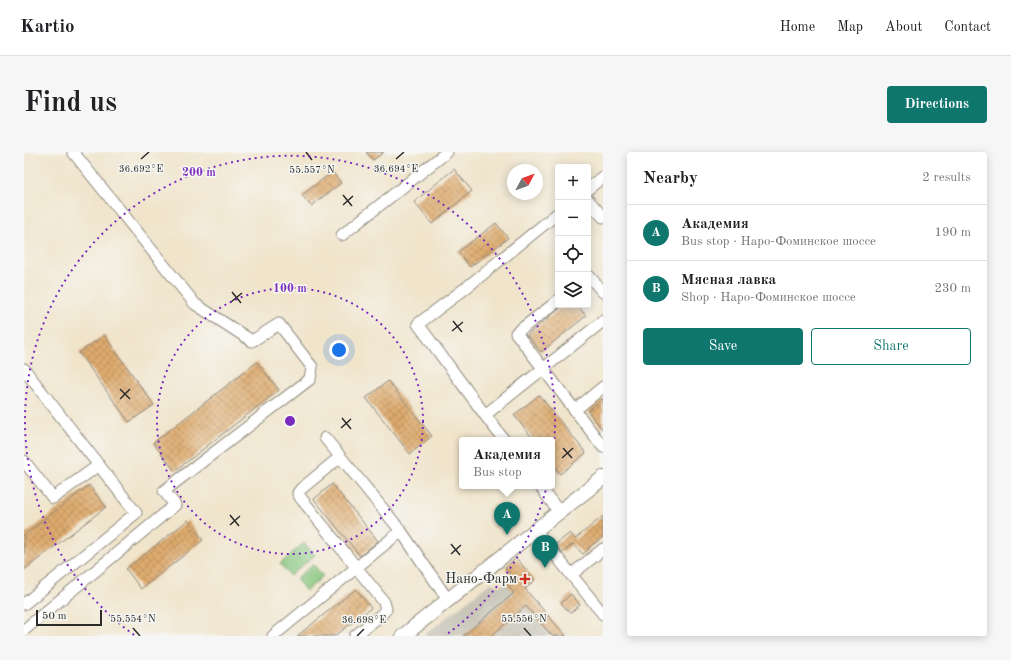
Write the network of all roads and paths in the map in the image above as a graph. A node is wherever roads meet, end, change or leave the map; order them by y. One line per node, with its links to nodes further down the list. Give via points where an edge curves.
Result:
1 (74, 152): 35 (street, via 195,304 252,341 279,324 312,368 310,379 164,491 175,505)
2 (447, 152): 8 (street)
3 (603, 177): 4 (street)
4 (591, 187)
5 (591, 203): 7 (street)
6 (555, 215): 17 (street, via 418,324)
7 (603, 217)
8 (342, 235)
9 (591, 278): 10 (street)
10 (603, 292)
11 (555, 303): 13 (street, via 516,333)
12 (603, 321): 13 (street)
13 (543, 368): 16 (street); 17 (street)
14 (24, 369): 23 (street)
15 (603, 387): 16 (street)
16 (575, 410): 20 (street)
17 (485, 415): 18 (street)
18 (502, 437)
19 (324, 438): 21 (street)
20 (603, 447)
21 (340, 457): 28 (street); 30 (street, via 298,493)
22 (24, 461): 23 (street, via 53,498)
23 (98, 464): 33 (street, via 136,513)
24 (603, 478): 26 (main road)
25 (542, 489): 26 (street)
26 (559, 512): 27 (main road)
27 (535, 530): 31 (street); 32 (main road)
28 (401, 531): 30 (street); 32 (street)
29 (603, 549): 31 (street)
30 (356, 567): 36 (street); 37 (street, via 384,602 386,609)
31 (571, 575): 34 (street)
32 (448, 600): 38 (main road)
33 (24, 604)
34 (603, 614)
35 (24, 630)
36 (273, 636)
37 (355, 636)
38 (402, 636)

